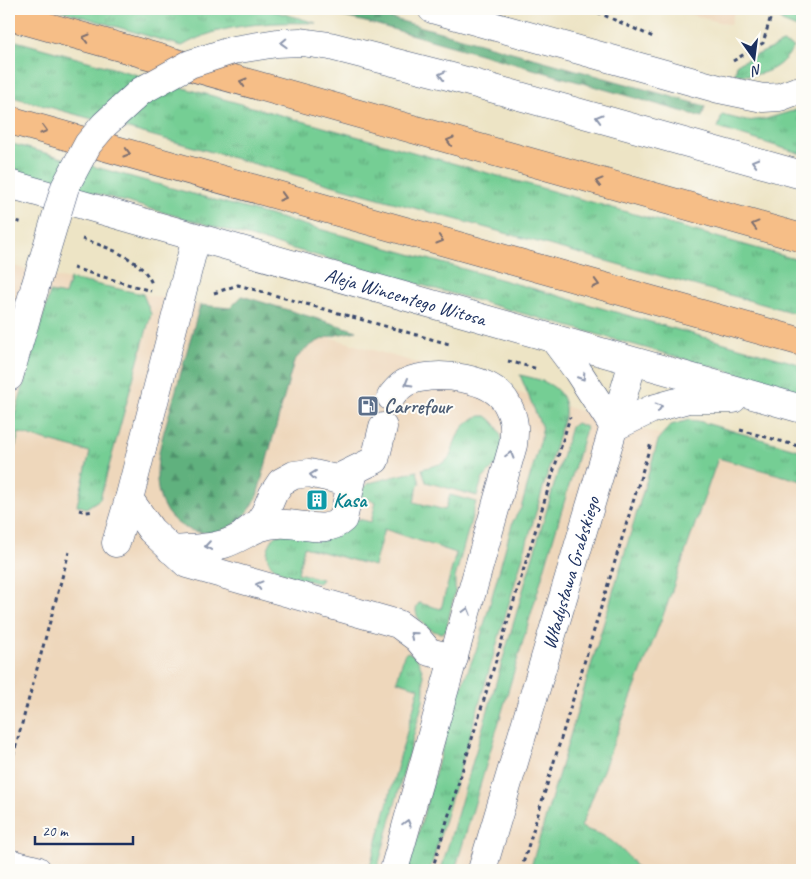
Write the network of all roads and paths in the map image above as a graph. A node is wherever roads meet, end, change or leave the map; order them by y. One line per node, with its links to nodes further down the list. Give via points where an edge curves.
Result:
1 (432, 9): 7 (street, via 728,91 764,98 780,97)
2 (590, 9): 5 (path)
3 (773, 9): 6 (path, via 763,43)
4 (9, 16): 12 (main road, one-way to 4)
5 (660, 40)
6 (727, 65)
7 (800, 88)
8 (9, 120): 17 (main road, one-way to 17)
9 (802, 175): 22 (street, one-way to 22, bridge, via 330,46 301,42 225,52 190,64 141,90 88,144 65,187)
10 (9, 184): 11 (street, Aleja Wincentego Witosa)
11 (196, 238): 16 (street, Aleja Wincentego Witosa); 33 (street)
12 (802, 238)
13 (72, 268): 14 (path)
14 (152, 291)
15 (214, 293): 18 (path, via 238,285)
16 (553, 338): 20 (street, Aleja Wincentego Witosa); 28 (street, one-way to 28)
17 (802, 342)
18 (449, 344)
19 (507, 360): 21 (path)
20 (633, 362): 24 (street, Aleja Wincentego Witosa); 28 (street, Władysława Grabskiego)
21 (544, 372)
22 (9, 377)
23 (391, 397): 38 (street, one-way to 23, via 513,445 515,425 507,403 497,391 481,383 427,376 410,380)
24 (767, 399): 25 (street, Aleja Wincentego Witosa); 28 (street, one-way to 24, via 652,409 688,399)
25 (802, 409)
26 (570, 414): 43 (path)
27 (383, 427): 32 (street, via 375,460)
28 (614, 427): 44 (street, Władysława Grabskiego)
29 (740, 430): 31 (path)
30 (653, 438): 45 (path)
31 (802, 447)
32 (354, 470): 34 (street, one-way to 34, via 336,479 309,473 294,475 281,482 266,513); 34 (street, via 343,518 332,527 276,524 261,526)
33 (129, 499): 35 (street); 36 (street, via 151,530)
34 (242, 536): 36 (street, one-way to 36, via 225,544)
35 (116, 543)
36 (171, 550): 38 (street, one-way to 36, via 429,652 398,624 187,564)
37 (69, 552): 39 (path)
38 (454, 658): 42 (street, one-way to 38)
39 (9, 772)
40 (9, 863): 41 (street)
41 (37, 870)
42 (394, 870)
43 (432, 870)
44 (482, 870)
45 (521, 870)

